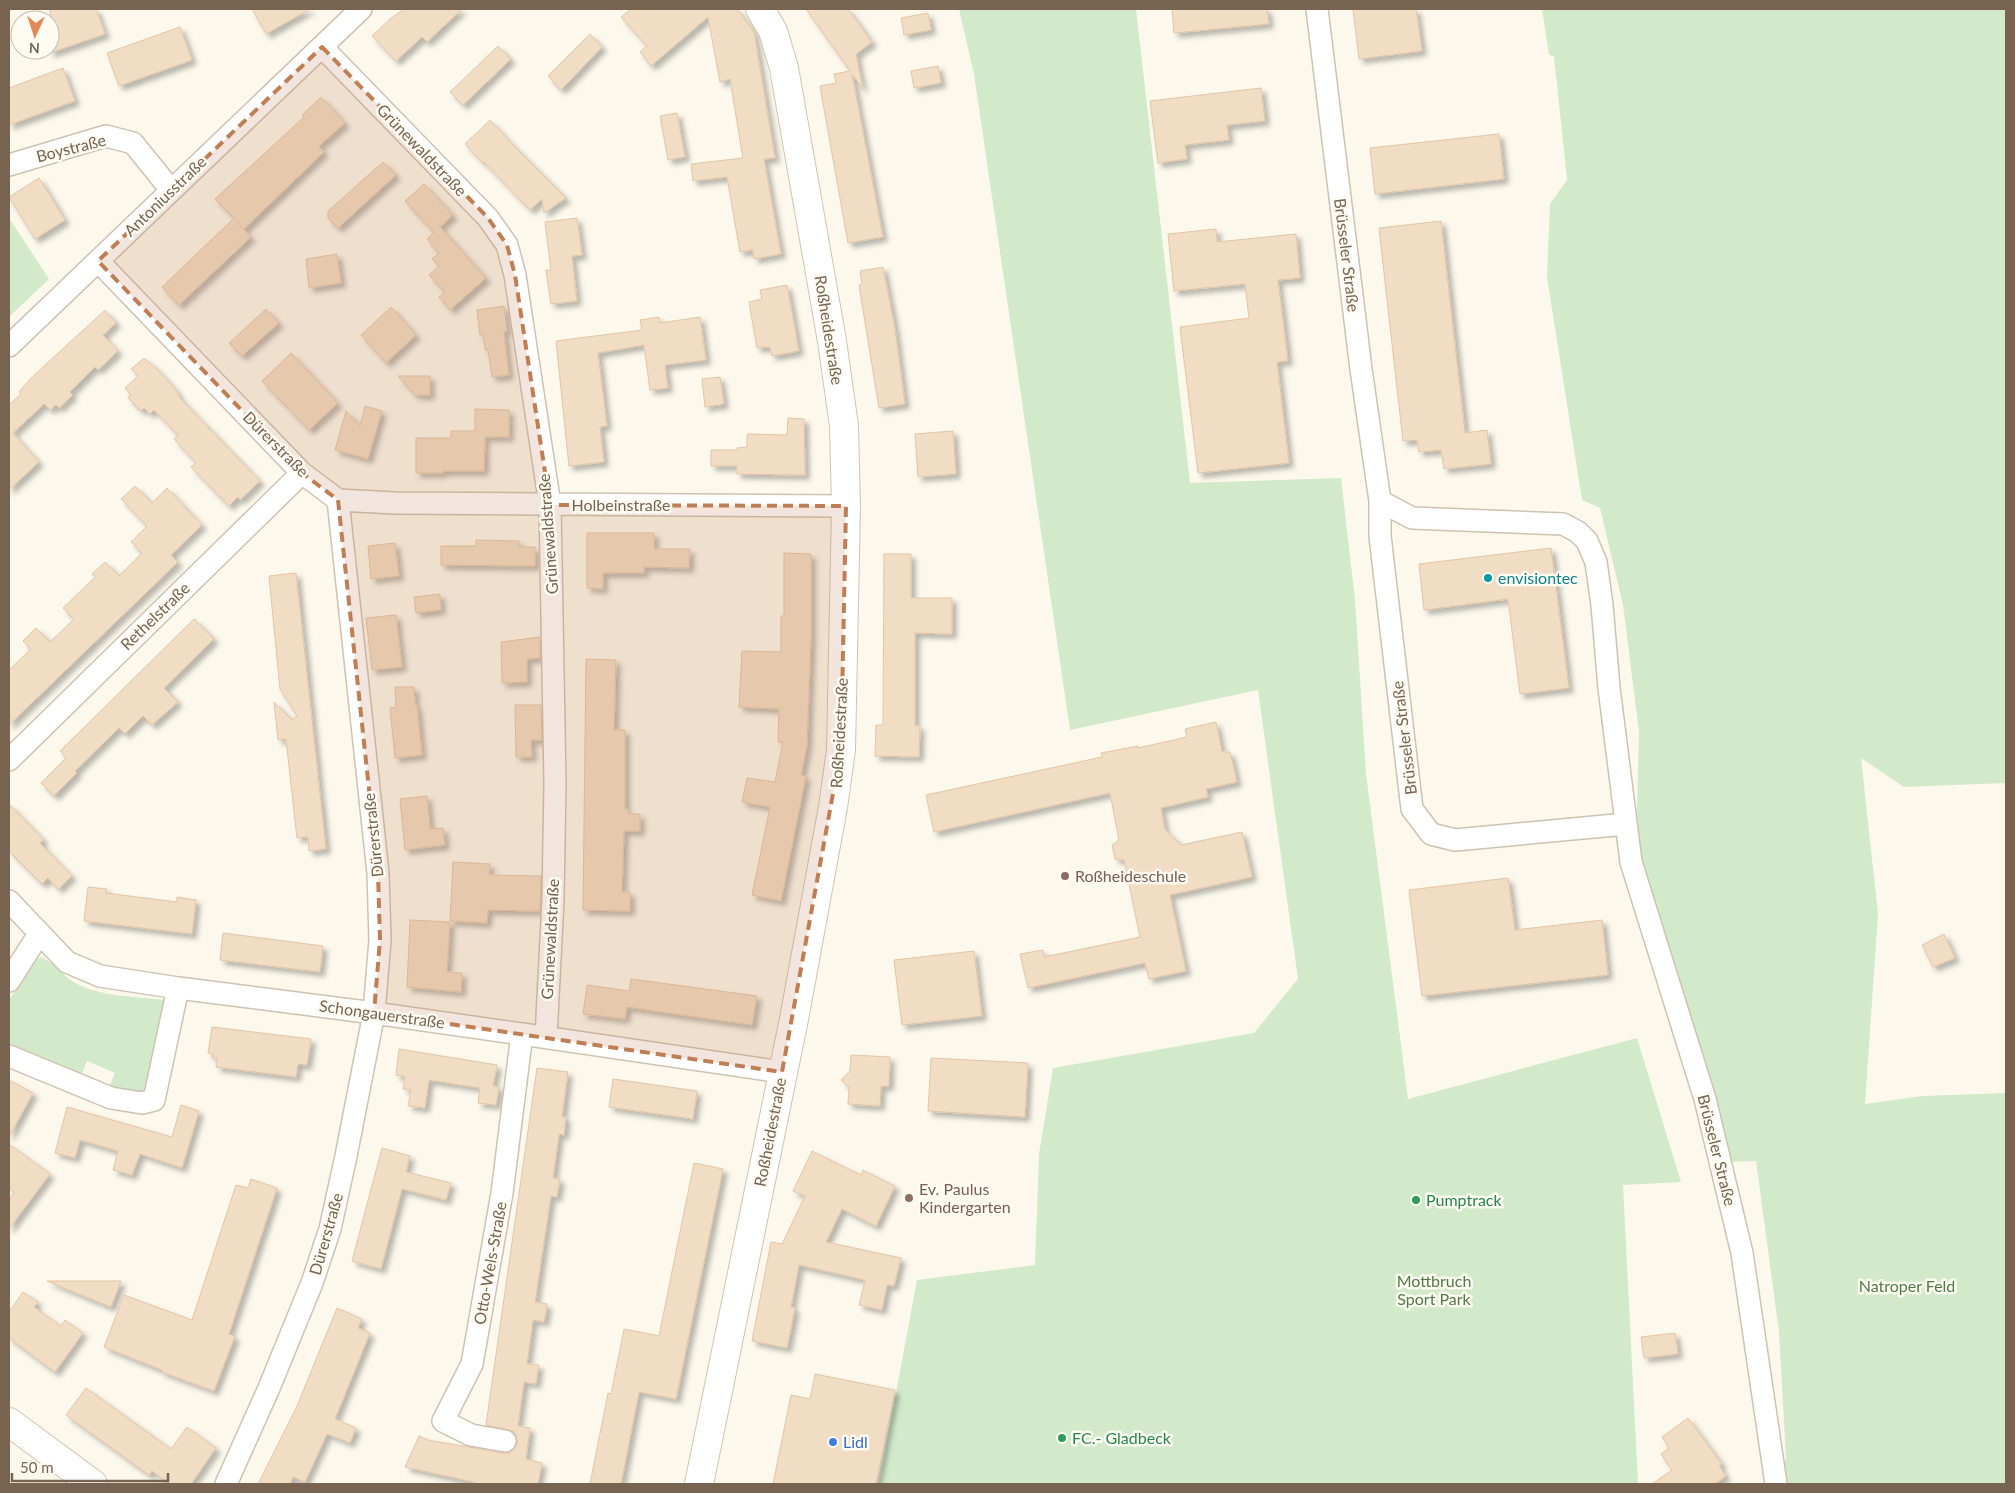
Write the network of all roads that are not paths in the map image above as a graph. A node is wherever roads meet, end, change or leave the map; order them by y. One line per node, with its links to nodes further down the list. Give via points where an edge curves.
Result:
1 (362, 9): 4 (street)
2 (760, 9): 13 (street, Roßheidestraße, via 773,31 784,68 832,341 844,426)
3 (1317, 9): 11 (street, Brüsseler Straße)
4 (322, 47): 6 (street, Antoniusstraße); 12 (street, Grünewaldstraße, via 488,218 507,245 515,275)
5 (9, 165): 6 (street, Boystraße, via 106,136 133,143)
6 (171, 190): 7 (street, Antoniusstraße)
7 (98, 261): 8 (street, Antoniusstraße); 9 (street, Dürerstraße)
8 (9, 346)
9 (302, 473): 10 (street, Dürerstraße); 14 (street, Rethelstraße)
10 (338, 500): 12 (street, Holbeinstraße, via 395,504); 20 (street, Dürerstraße, via 378,873 380,940)
11 (1380, 501): 15 (street, Brüsseler Straße, via 1412,518 1563,524 1587,540 1596,562 1602,605); 15 (street, Brüsseler Straße, via 1380,536 1412,808 1431,834 1455,840)
12 (550, 505): 13 (street, Holbeinstraße); 22 (street, Grünewaldstraße, via 556,783)
13 (846, 506): 24 (street, Roßheidestraße, via 841,750 832,817)
14 (9, 760)
15 (1626, 824): 30 (street, Brüsseler Straße, via 1631,862 1705,1099 1742,1253)
16 (9, 901): 17 (street, Schongauerstraße)
17 (39, 934): 18 (street); 19 (street, Schongauerstraße, via 67,962 100,976)
18 (9, 981)
19 (178, 988): 20 (street, Schongauerstraße); 23 (street, via 154,1100 142,1104 112,1098)
20 (374, 1012): 21 (street, Schongauerstraße); 28 (street, Dürerstraße, via 330,1229 312,1283)
21 (522, 1034): 22 (street, Schongauerstraße); 26 (street, Otto-Wels-Straße, via 502,1193 472,1364 443,1421 470,1435)
22 (546, 1037): 24 (street, Schongauerstraße)
23 (9, 1056)
24 (782, 1072): 29 (street, Roßheidestraße)
25 (9, 1422): 27 (street)
26 (505, 1441)
27 (92, 1484)
28 (226, 1484)
29 (699, 1484)
30 (1776, 1484)

